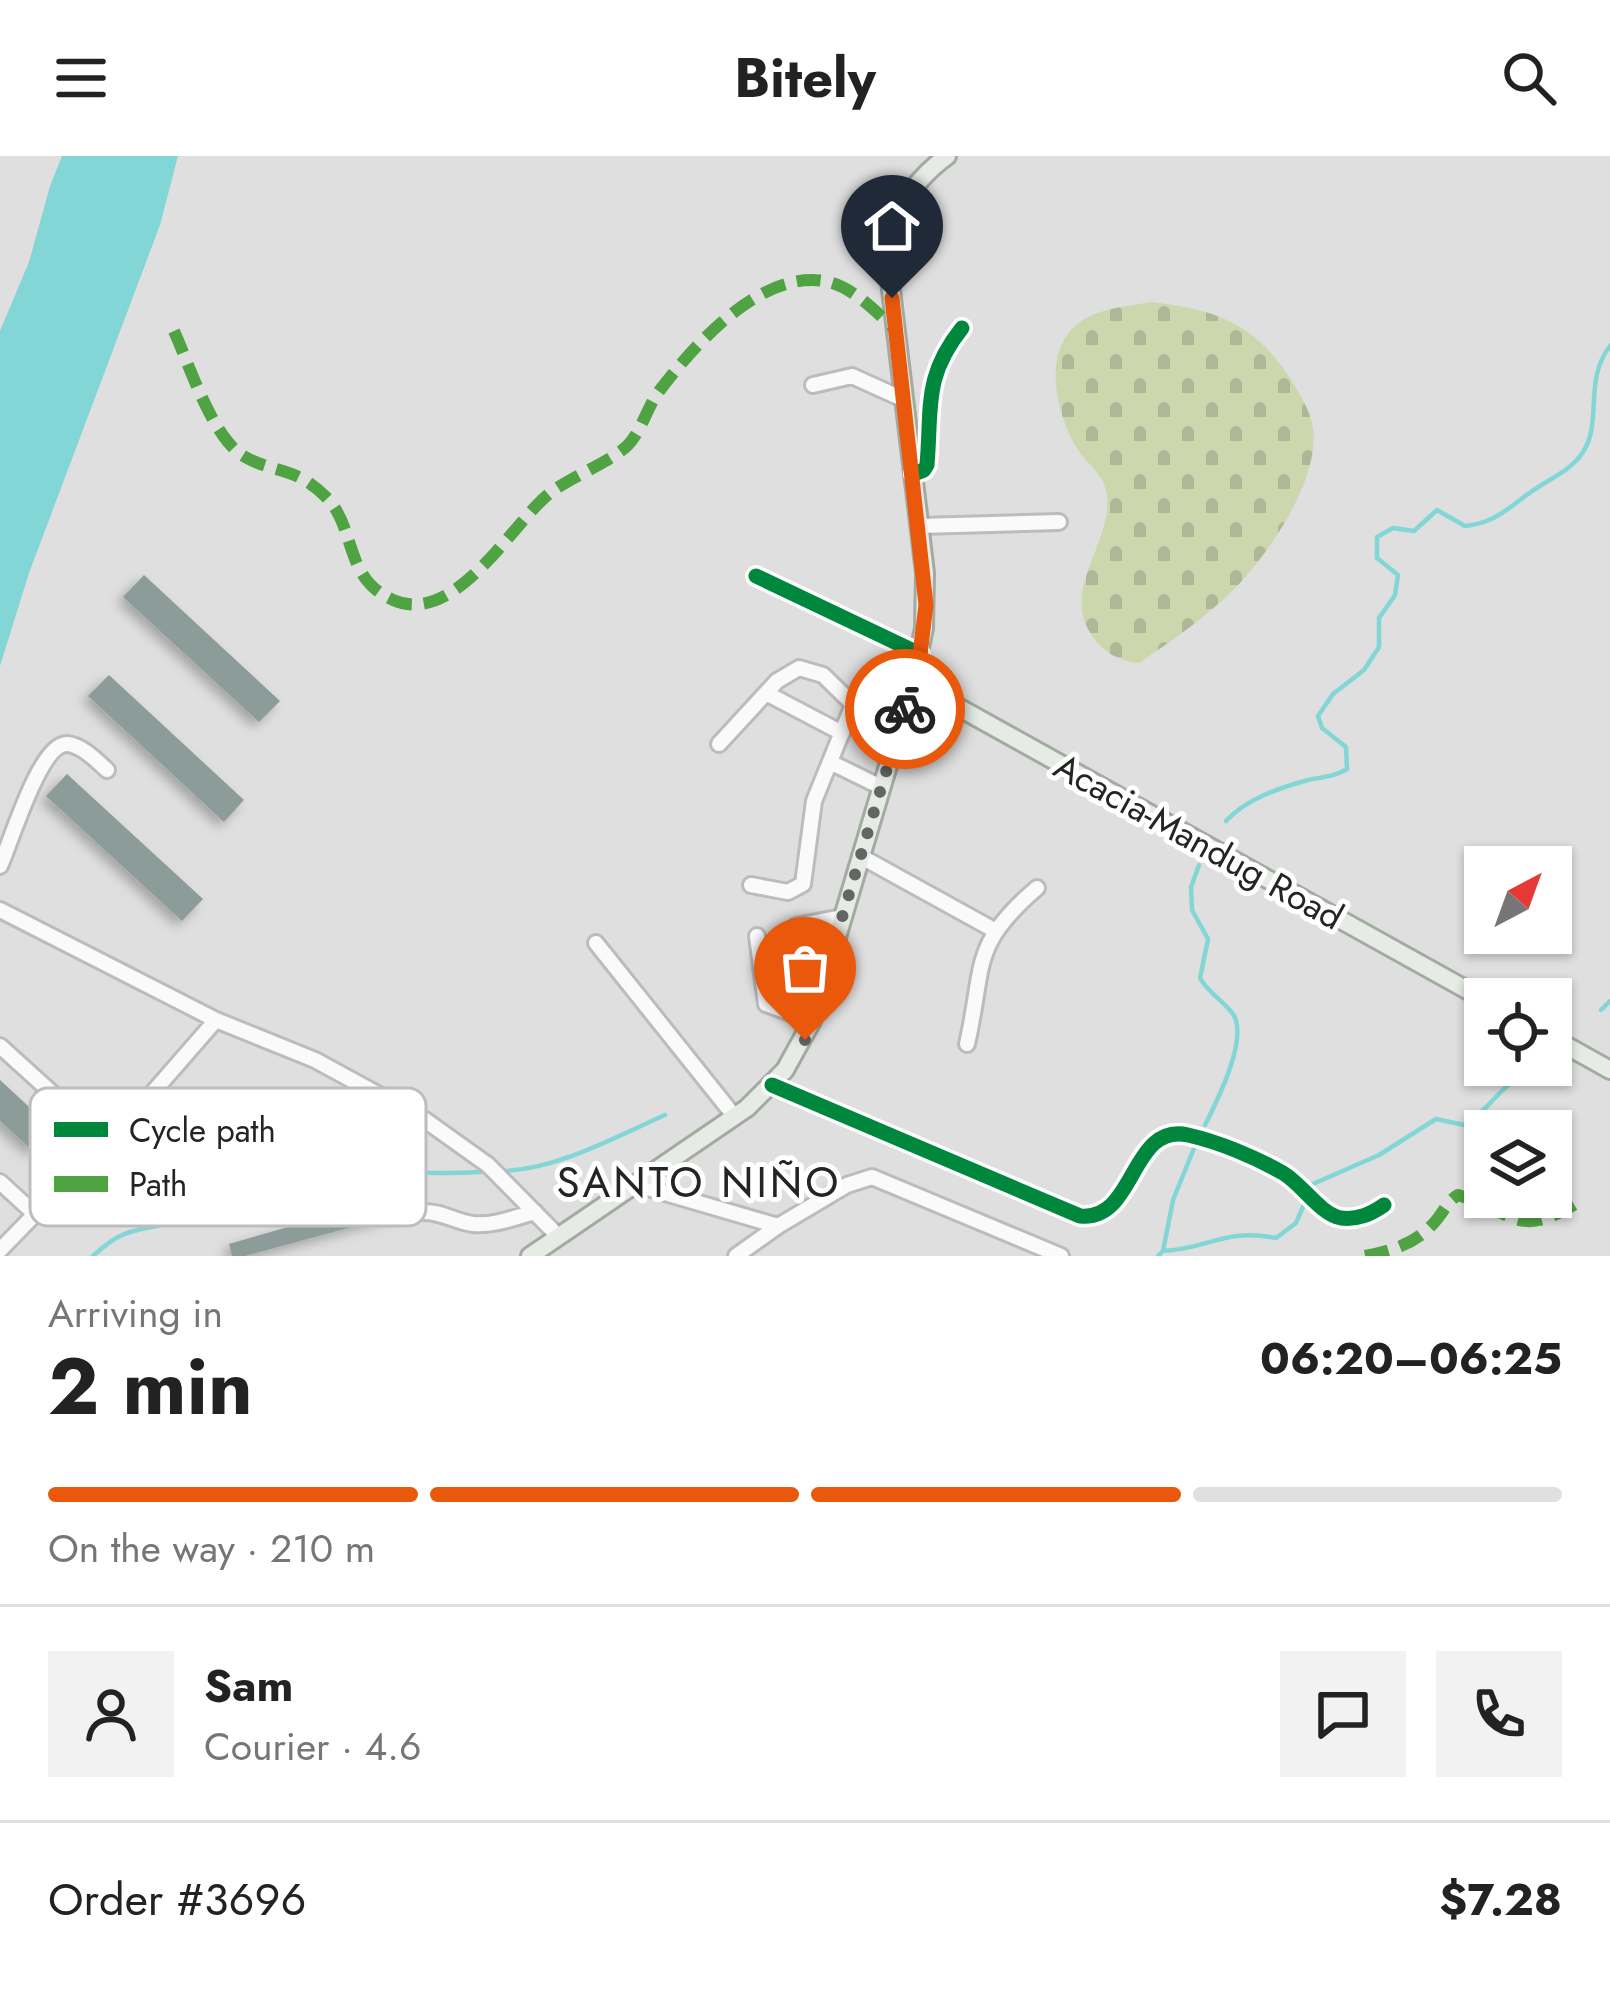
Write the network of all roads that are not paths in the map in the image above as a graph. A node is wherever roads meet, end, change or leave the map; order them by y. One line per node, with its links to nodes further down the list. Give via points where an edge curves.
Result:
1 (947, 156): 4 (main road, via 905,200 889,242)
2 (962, 328): 5 (street, via 938,362 927,465)
3 (813, 385): 4 (street, via 852,376)
4 (905, 400): 5 (main road)
5 (914, 473): 7 (main road)
6 (1060, 522): 7 (street)
7 (920, 526): 9 (main road)
8 (756, 576): 9 (street)
9 (920, 654): 10 (main road)
10 (913, 682): 13 (main road); 29 (main road, Acacia-Mandug Road)
11 (766, 693): 12 (street, via 787,672 809,669); 14 (street); 15 (street)
12 (854, 705): 13 (street); 14 (street)
13 (898, 732): 18 (main road)
14 (842, 733): 16 (street)
15 (718, 744)
16 (830, 762): 18 (street); 21 (street, via 808,824 803,884 788,892)
17 (107, 770): 20 (street, via 73,745 54,748)
18 (881, 787): 19 (main road)
19 (860, 856): 24 (main road); 26 (street)
20 (0, 866)
21 (752, 885)
22 (1037, 888): 26 (street)
23 (0, 910): 30 (street)
24 (842, 917): 25 (street); 31 (main road)
25 (796, 926)
26 (994, 930): 32 (street)
27 (757, 936): 31 (street, via 766,1004)
28 (596, 943): 40 (street)
29 (1464, 988)
30 (216, 1020): 38 (street); 39 (street)
31 (812, 1022): 36 (main road)
32 (968, 1044)
33 (0, 1046): 37 (street)
34 (1572, 1049): 35 (main road)
35 (1610, 1070)
36 (772, 1085): 40 (main road); 44 (street, via 1080,1216 1109,1209 1154,1142 1168,1134 1202,1139 1282,1173 1332,1215 1359,1218)
37 (46, 1088)
38 (155, 1088)
39 (364, 1088)
40 (735, 1117): 43 (main road)
41 (426, 1121): 46 (street)
42 (0, 1182): 45 (street)
43 (634, 1184): 49 (street); 50 (main road)
44 (1384, 1205)
45 (30, 1210)
46 (535, 1212): 47 (street, via 471,1224); 50 (street)
47 (426, 1213)
48 (30, 1221): 51 (street)
49 (778, 1226): 53 (street); 54 (street, via 872,1178)
50 (558, 1236): 52 (main road)
51 (0, 1250)
52 (530, 1256)
53 (736, 1256)
54 (1061, 1256)

